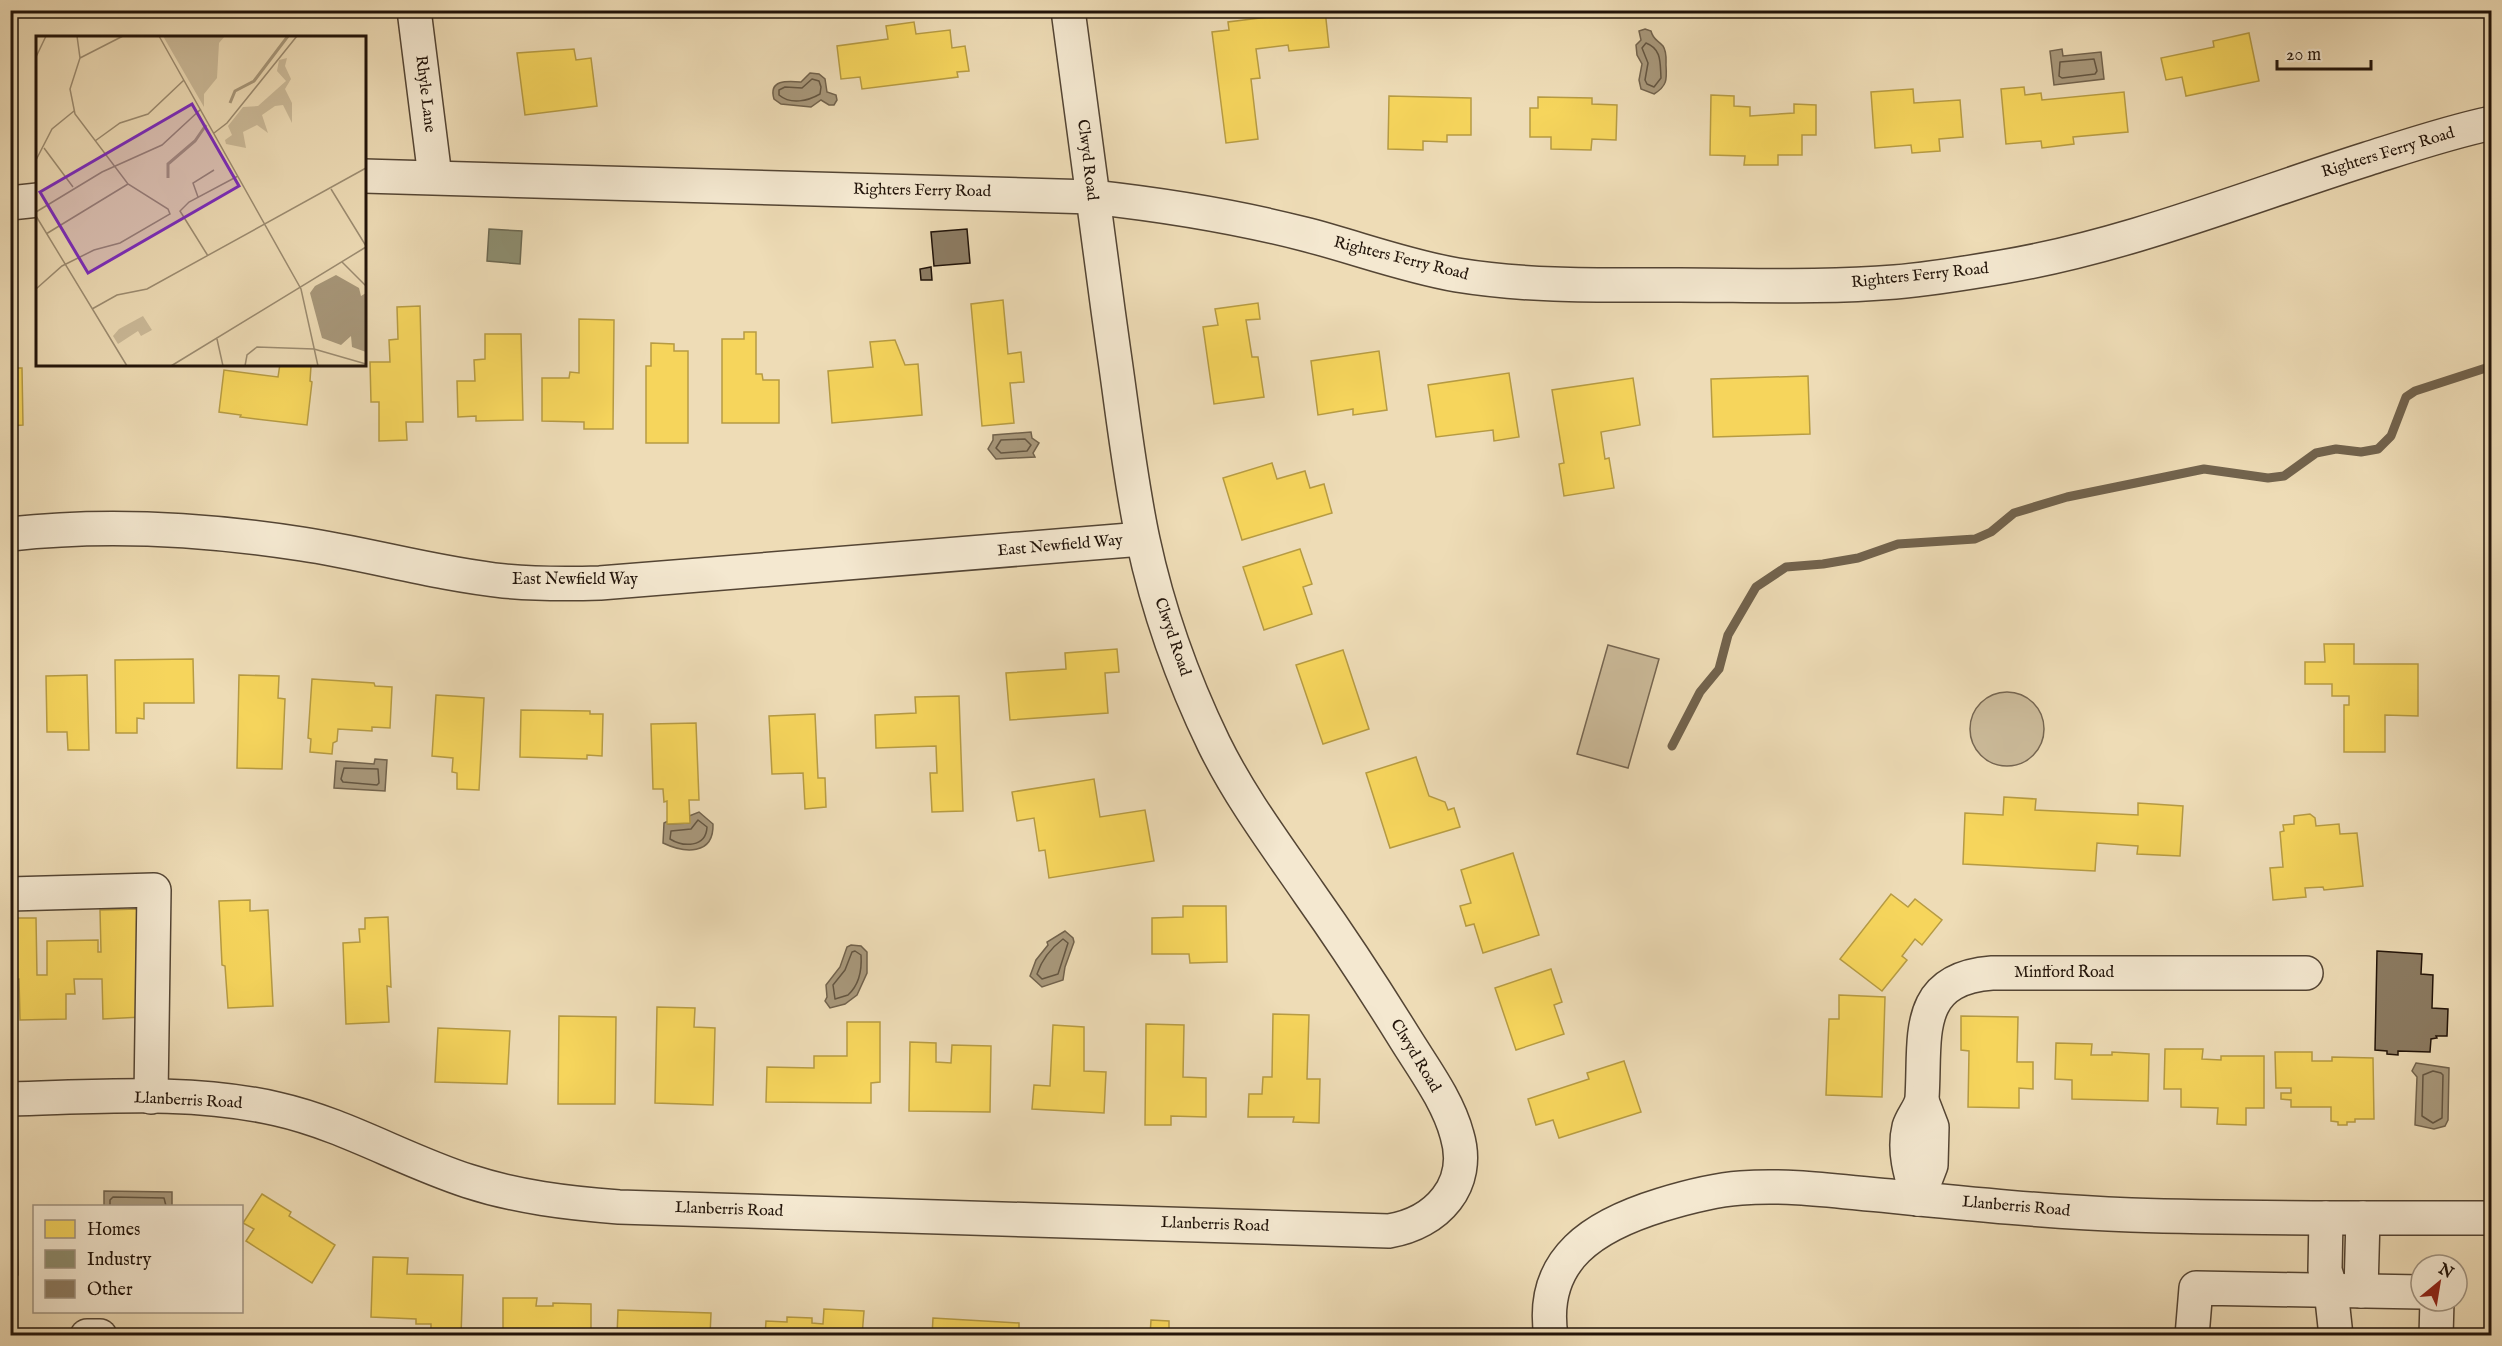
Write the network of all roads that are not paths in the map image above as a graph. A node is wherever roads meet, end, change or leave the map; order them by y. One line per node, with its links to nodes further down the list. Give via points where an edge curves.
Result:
1 (414, 10): 5 (street, Rhyle Lane)
2 (1068, 10): 6 (street, Clwyd Road)
3 (2492, 123): 6 (street, Righters Ferry Road, via 2432,138 2064,254 2005,267 1841,285 1583,285 1492,280 1453,274 1237,219)
4 (366, 176): 5 (street, Righters Ferry Road)
5 (435, 177): 6 (street, Righters Ferry Road)
6 (1092, 197): 10 (street, Clwyd Road)
7 (36, 200): 8 (street)
8 (10, 203)
9 (10, 534): 10 (street, East Newfield Way, via 100,528 236,536 302,543 502,581 552,584 600,584)
10 (1142, 539): 15 (street, Clwyd Road, via 1162,612 1215,746 1246,800 1374,988 1453,1121 1460,1167)
11 (10, 894): 13 (street, via 154,890)
12 (2306, 973): 16 (street, Minfford Road, via 1992,974 1975,975 1947,986 1927,1013 1922,1101 1909,1127 1908,1164)
13 (151, 1097): 14 (street, Llanberris Road); 15 (street, Llanberris Road, via 214,1099 278,1109 467,1180 540,1199 597,1206 1389,1231 1417,1224 1442,1205)
14 (10, 1099)
15 (1450, 1193)
16 (1918, 1199): 17 (street, Llanberris Road, via 2130,1215); 25 (street, Llanberris Road, via 1772,1187 1712,1192 1618,1220 1585,1241 1563,1266 1550,1294)
17 (2326, 1218): 18 (street, Llanberris Road); 20 (street, via 2325,1270)
18 (2363, 1218): 19 (street, Llanberris Road); 20 (street)
19 (2492, 1218)
20 (2346, 1291): 21 (street); 26 (street, via 2196,1288); 27 (street)
21 (2409, 1292)
22 (2437, 1313): 28 (street)
23 (87, 1335): 24 (street)
24 (100, 1335)
25 (1551, 1335)
26 (2192, 1335)
27 (2336, 1335)
28 (2436, 1335)

